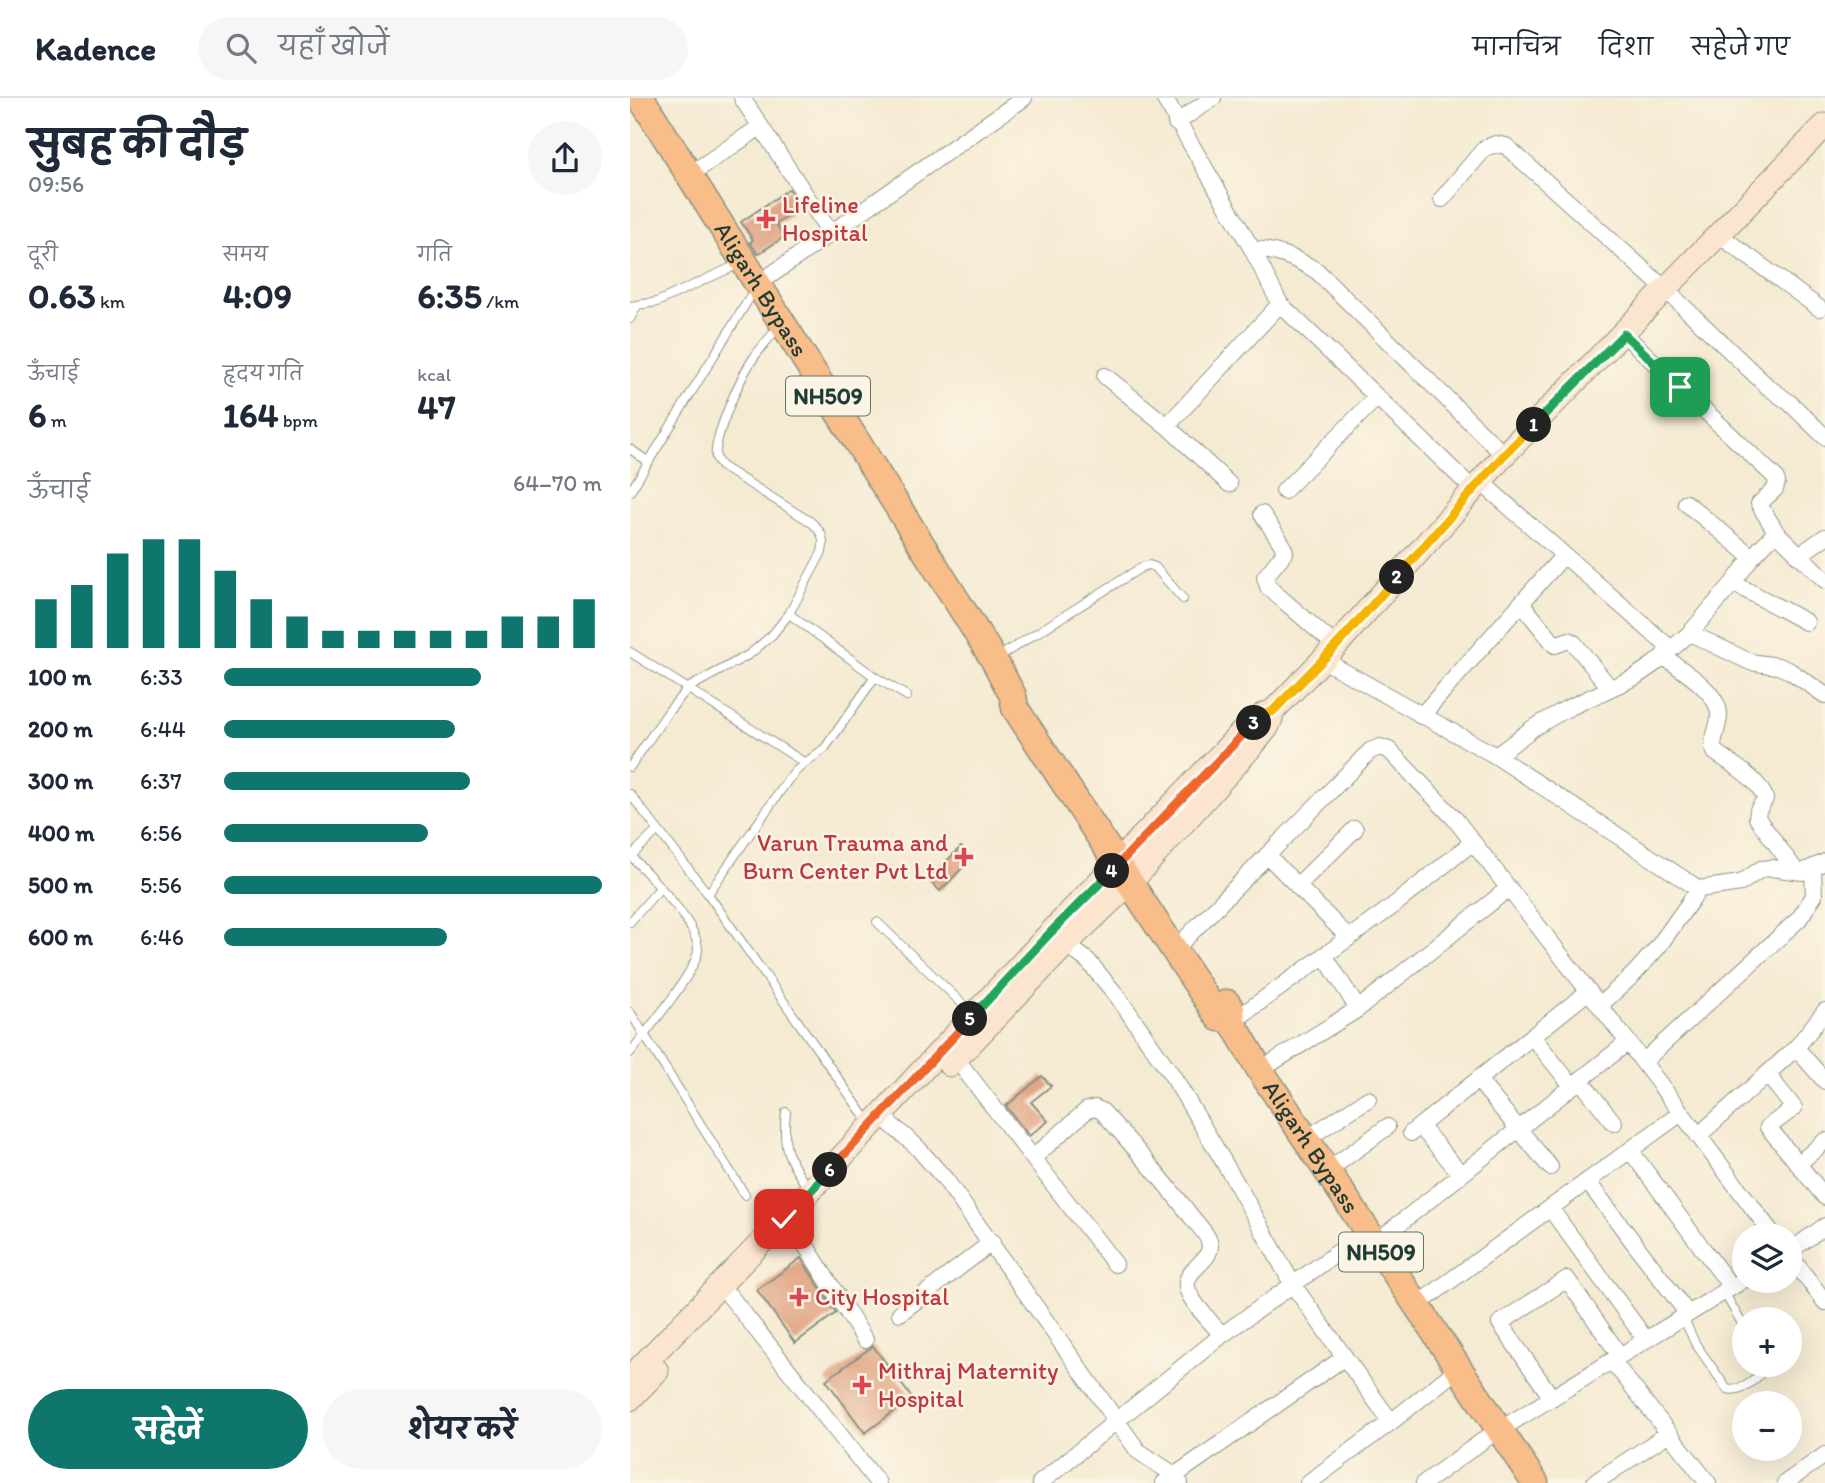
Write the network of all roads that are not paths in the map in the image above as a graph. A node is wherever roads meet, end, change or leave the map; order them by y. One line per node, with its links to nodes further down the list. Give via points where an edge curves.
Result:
1 (640, 98): 6 (lane); 10 (highway, Aligarh Bypass / NH509)
2 (742, 98): 9 (street)
3 (1024, 98): 12 (street)
4 (1164, 98): 7 (street)
5 (1213, 98): 7 (street)
6 (630, 104)
7 (1177, 123): 14 (street)
8 (1825, 125): 13 (main road)
9 (761, 127): 10 (street); 12 (street)
10 (689, 175): 15 (highway, Aligarh Bypass / NH509)
11 (1442, 199): 17 (street, via 1485,148 1506,146)
12 (831, 234): 16 (street)
13 (1719, 235): 17 (main road); 20 (street)
14 (1252, 249): 18 (street); 29 (street, via 1293,257 1317,271)
15 (744, 262): 16 (highway, Aligarh Bypass / NH509); 19 (lane, via 657,302)
16 (758, 285): 22 (highway, Aligarh Bypass / NH509); 30 (lane)
17 (1667, 290): 23 (main road); 27 (street)
18 (1280, 304): 25 (street); 26 (street)
19 (633, 306): 21 (lane)
20 (1819, 308)
21 (630, 319)
22 (782, 322): 46 (lane, via 739,385 716,459 821,531 822,552); 52 (highway, Aligarh Bypass / NH509)
23 (1624, 334): 29 (main road); 37 (street, via 1775,477 1775,489 1759,504)
24 (1105, 376): 26 (street)
25 (1376, 398): 32 (street); 33 (street)
26 (1167, 426): 31 (street)
27 (1825, 438)
28 (630, 449): 30 (lane)
29 (1504, 455): 32 (main road)
30 (649, 462): 34 (lane)
31 (1229, 484)
32 (1478, 486): 39 (street); 51 (main road)
33 (1284, 491)
34 (630, 492)
35 (1686, 503): 40 (street)
36 (1262, 514): 51 (street, via 1285,552 1265,578 1268,587)
37 (1776, 532): 40 (street); 41 (street)
38 (1825, 537): 41 (street)
39 (1564, 555): 45 (street); 50 (street)
40 (1752, 556): 43 (street)
41 (1798, 556): 42 (street)
42 (1825, 580)
43 (1733, 583): 47 (street); 48 (street)
44 (1183, 600): 52 (lane, via 1155,567 1142,567)
45 (1521, 603): 55 (street, via 1555,645 1569,640 1574,643); 58 (street)
46 (789, 614): 53 (lane); 54 (lane, via 750,654)
47 (1806, 622)
48 (1690, 633): 50 (street); 56 (street, via 1750,662 1790,671)
49 (630, 652): 54 (lane)
50 (1667, 652): 55 (street, via 1635,677); 69 (street, via 1716,702 1719,712 1713,747 1764,794 1757,818)
51 (1330, 653): 58 (street); 68 (main road, via 1272,712 1241,733)
52 (994, 660): 68 (highway, Aligarh Bypass / NH509, via 1013,696 1026,702)
53 (875, 677): 57 (lane); 60 (lane, via 825,748)
54 (688, 688): 60 (lane); 61 (lane)
55 (1610, 688): 59 (street, via 1533,728)
56 (1825, 695)
57 (907, 696)
58 (1421, 716): 59 (street)
59 (1496, 756): 73 (street)
60 (805, 763): 74 (lane, via 788,780)
61 (630, 766)
62 (630, 794): 64 (lane)
63 (1355, 829): 70 (street)
64 (658, 830): 66 (lane); 74 (lane)
65 (1473, 842): 67 (street, via 1389,750 1380,747 1370,751); 72 (street); 77 (street)
66 (630, 855): 71 (lane)
67 (1267, 855): 70 (street); 79 (street)
68 (1130, 868): 78 (main road); 79 (highway, Aligarh Bypass / NH509); 87 (highway, Aligarh Bypass / NH509, via 1219,1018)
69 (1815, 876): 73 (street, via 1761,869 1741,883); 94 (street, via 1814,896 1799,919)
70 (1297, 886): 77 (street)
71 (660, 888): 75 (lane); 88 (lane, via 690,925 698,949 692,967)
72 (1509, 888): 81 (street); 83 (street)
73 (1699, 889): 82 (street, via 1658,947)
74 (708, 894): 103 (lane)
75 (630, 922)
76 (877, 922): 86 (lane)
77 (1348, 937): 80 (street)
78 (1058, 938): 86 (main road); 93 (main road); 129 (street, via 1088,961 1118,997 1174,1078)
79 (1184, 941): 87 (highway, Aligarh Bypass / NH509, via 1231,1009)
80 (1324, 955): 83 (street); 87 (street)
81 (1589, 991): 82 (street); 89 (street)
82 (1600, 1005): 90 (street)
83 (1358, 1009): 95 (street)
84 (1825, 1010): 91 (street)
85 (630, 1012): 88 (lane)
86 (974, 1015): 93 (main road)
87 (1231, 1021): 95 (highway, Aligarh Bypass / NH509)
88 (644, 1033): 92 (lane); 118 (lane)
89 (1532, 1036): 97 (street); 99 (street)
90 (1628, 1042): 94 (street); 99 (street)
91 (1796, 1048): 96 (street); 98 (street)
92 (630, 1053)
93 (951, 1053): 103 (main road); 111 (street)
94 (1643, 1062): 102 (street)
95 (1260, 1070): 108 (highway, Aligarh Bypass / NH509)
96 (1767, 1074): 107 (street); 112 (street, via 1794,1108 1768,1127)
97 (1478, 1080): 106 (street); 115 (street, via 1416,1130)
98 (1825, 1082)
99 (1576, 1083): 104 (street); 106 (street)
100 (1368, 1099): 108 (street)
101 (786, 1112): 117 (lane, via 788,1157)
102 (1681, 1113): 107 (street); 110 (street)
103 (881, 1122): 117 (main road); 123 (main road); 125 (street, via 916,1146)
104 (1614, 1123)
105 (1387, 1127): 114 (street)
106 (1518, 1129): 113 (street); 115 (street)
107 (1699, 1136): 121 (street)
108 (1306, 1139): 114 (highway, Aligarh Bypass / NH509)
109 (1825, 1141): 112 (street)
110 (1630, 1150): 116 (street); 130 (street)
111 (1033, 1158): 127 (street); 137 (street, via 1087,1110 1102,1111 1209,1240 1208,1254 1186,1286)
112 (1798, 1164): 119 (street)
113 (1550, 1167)
114 (1327, 1171): 124 (highway, Aligarh Bypass / NH509)
115 (1461, 1174): 124 (street)
116 (1587, 1181): 120 (street); 136 (street)
117 (810, 1191): 144 (main road)
118 (744, 1195)
119 (1825, 1197)
120 (1550, 1208): 134 (street); 139 (street)
121 (1764, 1223)
122 (1825, 1226): 126 (street)
123 (794, 1227): 132 (main road); 138 (street)
124 (1361, 1240): 129 (street); 134 (highway, Aligarh Bypass / NH509)
125 (992, 1242): 135 (street); 147 (street)
126 (1802, 1244)
127 (1115, 1264)
128 (1802, 1270): 133 (street)
129 (1293, 1285): 137 (street); 140 (street)
130 (1732, 1285)
131 (1732, 1287): 136 (street)
132 (729, 1295): 146 (main road); 153 (street)
133 (1825, 1302)
134 (1417, 1305): 142 (highway, Aligarh Bypass / NH509)
135 (900, 1313)
136 (1686, 1315): 139 (street); 143 (lane, via 1695,1343 1727,1389 1738,1390)
137 (1222, 1335): 147 (street)
138 (865, 1340)
139 (1646, 1340): 141 (street)
140 (1345, 1357): 148 (street); 152 (street)
141 (1616, 1359): 145 (street); 145 (street, via 1567,1279 1500,1323); 149 (street)
142 (1449, 1375): 148 (street); 150 (highway, Aligarh Bypass / NH509)
143 (1757, 1377)
144 (630, 1378)
145 (1552, 1398): 150 (street)
146 (630, 1399)
147 (1118, 1422): 152 (street, via 1138,1451); 154 (street)
148 (1391, 1422): 155 (street)
149 (1669, 1433): 158 (street); 159 (street)
150 (1489, 1437): 156 (street); 157 (highway, Aligarh Bypass / NH509)
151 (1825, 1455): 160 (street)
152 (1173, 1481)
153 (878, 1483)
154 (1040, 1483)
155 (1308, 1483)
156 (1424, 1483)
157 (1535, 1483)
158 (1594, 1483)
159 (1708, 1483)
160 (1785, 1483)

